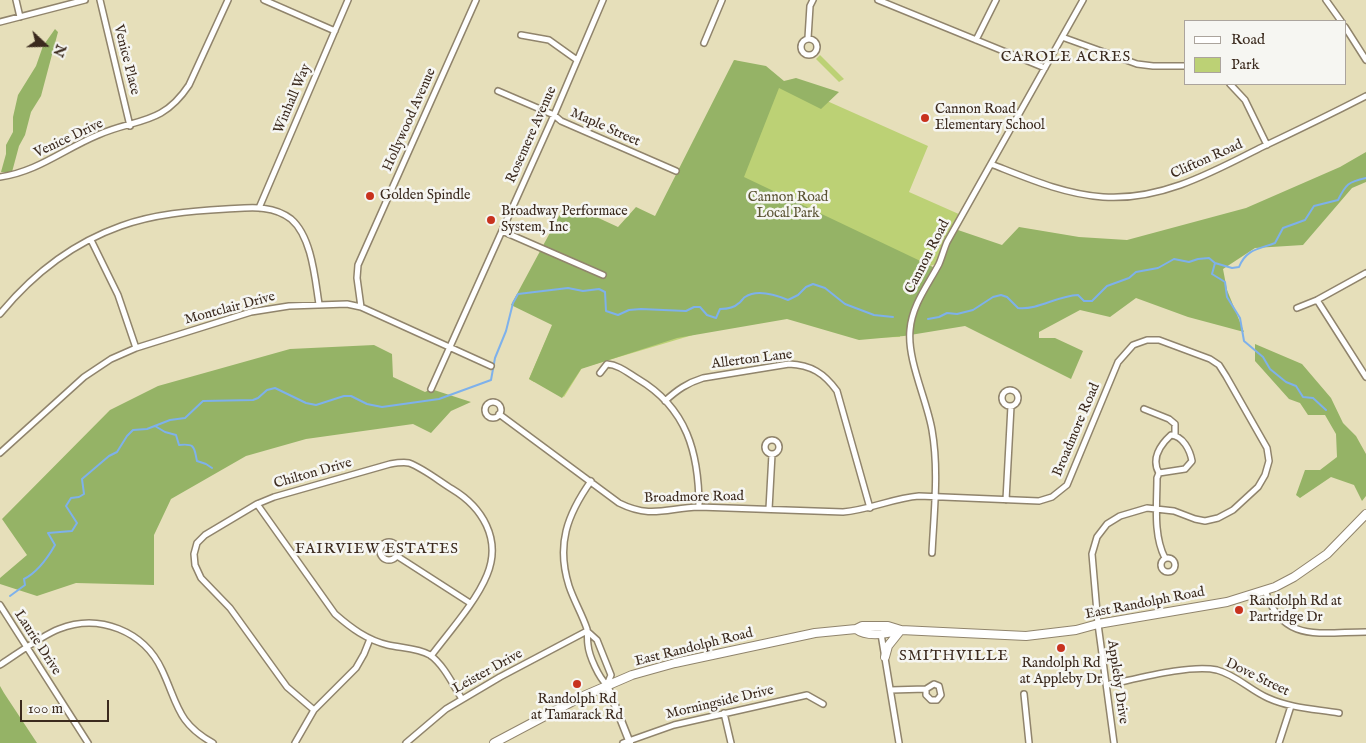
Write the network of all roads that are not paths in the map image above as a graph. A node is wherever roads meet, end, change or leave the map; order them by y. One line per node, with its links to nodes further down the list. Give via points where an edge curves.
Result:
1 (16, 0): 15 (street)
2 (85, 0): 15 (street)
3 (100, 0): 33 (street, Venice Place)
4 (228, 0): 33 (street, Venice Drive, via 183,96 150,120)
5 (264, 0): 19 (street)
6 (348, 0): 19 (street, Winhall Way)
7 (476, 0): 45 (street, Hollywood Avenue, via 358,266)
8 (603, 0): 25 (street, Rosemere Avenue)
9 (722, 0): 24 (street)
10 (814, 0): 22 (street, via 810,6)
11 (878, 0): 23 (street)
12 (996, 0): 23 (street)
13 (1083, 0): 21 (street, Cannon Road)
14 (1326, 0): 16 (street)
15 (20, 17): 17 (street)
16 (1340, 20)
17 (0, 22)
18 (1346, 29): 26 (street)
19 (335, 31): 38 (street, Winhall Way)
20 (521, 35): 25 (street, via 549,40)
21 (1062, 37): 27 (street, via 1137,64); 28 (street, Cannon Road)
22 (808, 38)
23 (976, 40): 28 (street)
24 (704, 43)
25 (577, 60): 32 (street, Rosemere Avenue)
26 (1366, 60)
27 (1184, 66)
28 (1045, 68): 35 (street, Cannon Road)
29 (1231, 85): 34 (street, via 1245,100)
30 (498, 91): 32 (street, Maple Street)
31 (1366, 96): 34 (street, Clifton Road)
32 (554, 115): 36 (street, Maple Street, via 561,121); 39 (street, Rosemere Avenue)
33 (130, 126): 37 (street, Venice Drive, via 98,134 40,165)
34 (1267, 145): 35 (street, Clifton Road, via 1183,184 1138,196 1103,197 1070,192)
35 (991, 164): 63 (street, Cannon Road, via 947,242 912,319 913,359 932,430)
36 (676, 171)
37 (0, 177)
38 (259, 208): 40 (street, via 160,215 121,226); 44 (street, via 283,214 304,235)
39 (502, 231): 42 (street); 48 (street, Rosemere Avenue)
40 (91, 240): 47 (street, via 39,274); 49 (street, via 118,295)
41 (1366, 273): 43 (street)
42 (603, 275)
43 (1317, 300): 46 (street); 52 (street)
44 (319, 304): 45 (street, Montclair Drive); 49 (street, Montclair Drive, via 251,312)
45 (361, 307): 48 (street, Montclair Drive)
46 (1297, 308)
47 (0, 314)
48 (450, 347): 50 (street, Montclair Drive); 53 (street, Rosemere Avenue)
49 (136, 348): 59 (street, Montclair Drive, via 111,359 84,378)
50 (491, 366)
51 (600, 374): 54 (street, via 607,364 614,364)
52 (1366, 377)
53 (431, 389)
54 (665, 401): 66 (street, via 684,426 693,448 699,479); 67 (street, Allerton Lane, via 683,386 703,378 789,364 816,370 837,391)
55 (1011, 406): 64 (street)
56 (1144, 409): 58 (street, via 1169,419 1175,424)
57 (499, 414): 62 (street, Broadmore Road)
58 (1176, 435): 61 (street, via 1171,435 1160,448 1156,461); 61 (street, via 1186,445 1192,461 1185,469)
59 (0, 452)
60 (772, 454): 69 (street)
61 (1159, 474): 68 (street)
62 (591, 481): 66 (street, Broadmore Road, via 619,503 640,511 656,513); 80 (street, via 571,513 563,544 564,568)
63 (935, 497): 64 (street, Broadmore Road); 67 (street, Broadmore Road, via 906,497); 71 (street, Cannon Road)
64 (1006, 500): 68 (street, Broadmore Road, via 1039,501 1052,497 1067,485 1118,362 1133,345 1159,340 1218,365 1261,436 1269,462 1258,487 1233,510 1218,518 1205,521)
65 (257, 504): 75 (street, Chilton Drive, via 390,464 408,463 465,496 480,512 488,527 492,558 481,588); 83 (street, via 335,614); 96 (street, Chilton Drive, via 205,535 197,543 194,565 201,578 230,608 287,687)
66 (699, 507): 69 (street, Broadmore Road)
67 (870, 508): 69 (street, Broadmore Road, via 843,512)
68 (1157, 508): 73 (street, via 1158,539); 77 (street, Broadmore Road, via 1120,516 1107,524 1097,537 1092,554)
69 (769, 509)
70 (1366, 514): 74 (main road, East Randolph Road, via 1326,554 1294,577)
71 (932, 553)
72 (397, 556): 75 (street)
73 (1165, 558)
74 (1265, 590): 77 (main road, East Randolph Road, via 1227,602); 81 (street, via 1278,618 1298,630)
75 (470, 603): 85 (street, Chilton Drive)
76 (0, 605): 84 (street, Laurie Drive)
77 (1098, 624): 79 (main road, East Randolph Road, via 1026,636); 88 (street, Appleby Drive)
78 (856, 629): 79 (main road, East Randolph Road, via 888,626); 82 (main road, East Randolph Road, via 862,634); 89 (main road, East Randolph Road, via 815,633 675,663)
79 (901, 630): 82 (main road, East Randolph Road); 86 (main road, via 888,646)
80 (587, 631): 89 (street, via 588,646 600,680); 89 (street, via 598,640 610,674); 93 (street, Leister Drive)
81 (1366, 632)
82 (881, 634): 86 (street)
83 (370, 639): 85 (street); 96 (street, via 356,668)
84 (27, 648): 87 (street); 100 (street, Laurie Drive); 101 (street, via 58,629 79,623 108,624 128,632 153,654 186,723)
85 (431, 656): 93 (street)
86 (885, 657): 91 (street)
87 (0, 665)
88 (1107, 684): 95 (street, Dove Street, via 1201,668 1218,670 1266,697); 108 (street, Appleby Drive)
89 (608, 685): 99 (street); 104 (main road, East Randolph Road)
90 (926, 689): 91 (street)
91 (891, 690): 106 (street)
92 (1024, 694): 107 (street)
93 (462, 699): 103 (street, Leister Drive, via 446,708)
94 (823, 704): 97 (street, Morningside Drive, via 807,695)
95 (1291, 706): 98 (street, Dove Street); 109 (street)
96 (314, 710): 102 (street)
97 (724, 713): 99 (street, Morningside Drive, via 674,725); 105 (street)
98 (1339, 713)
99 (627, 742)
100 (88, 743)
101 (213, 743)
102 (295, 743)
103 (406, 743)
104 (494, 743)
105 (731, 743)
106 (899, 743)
107 (1029, 743)
108 (1114, 743)
109 (1280, 743)

